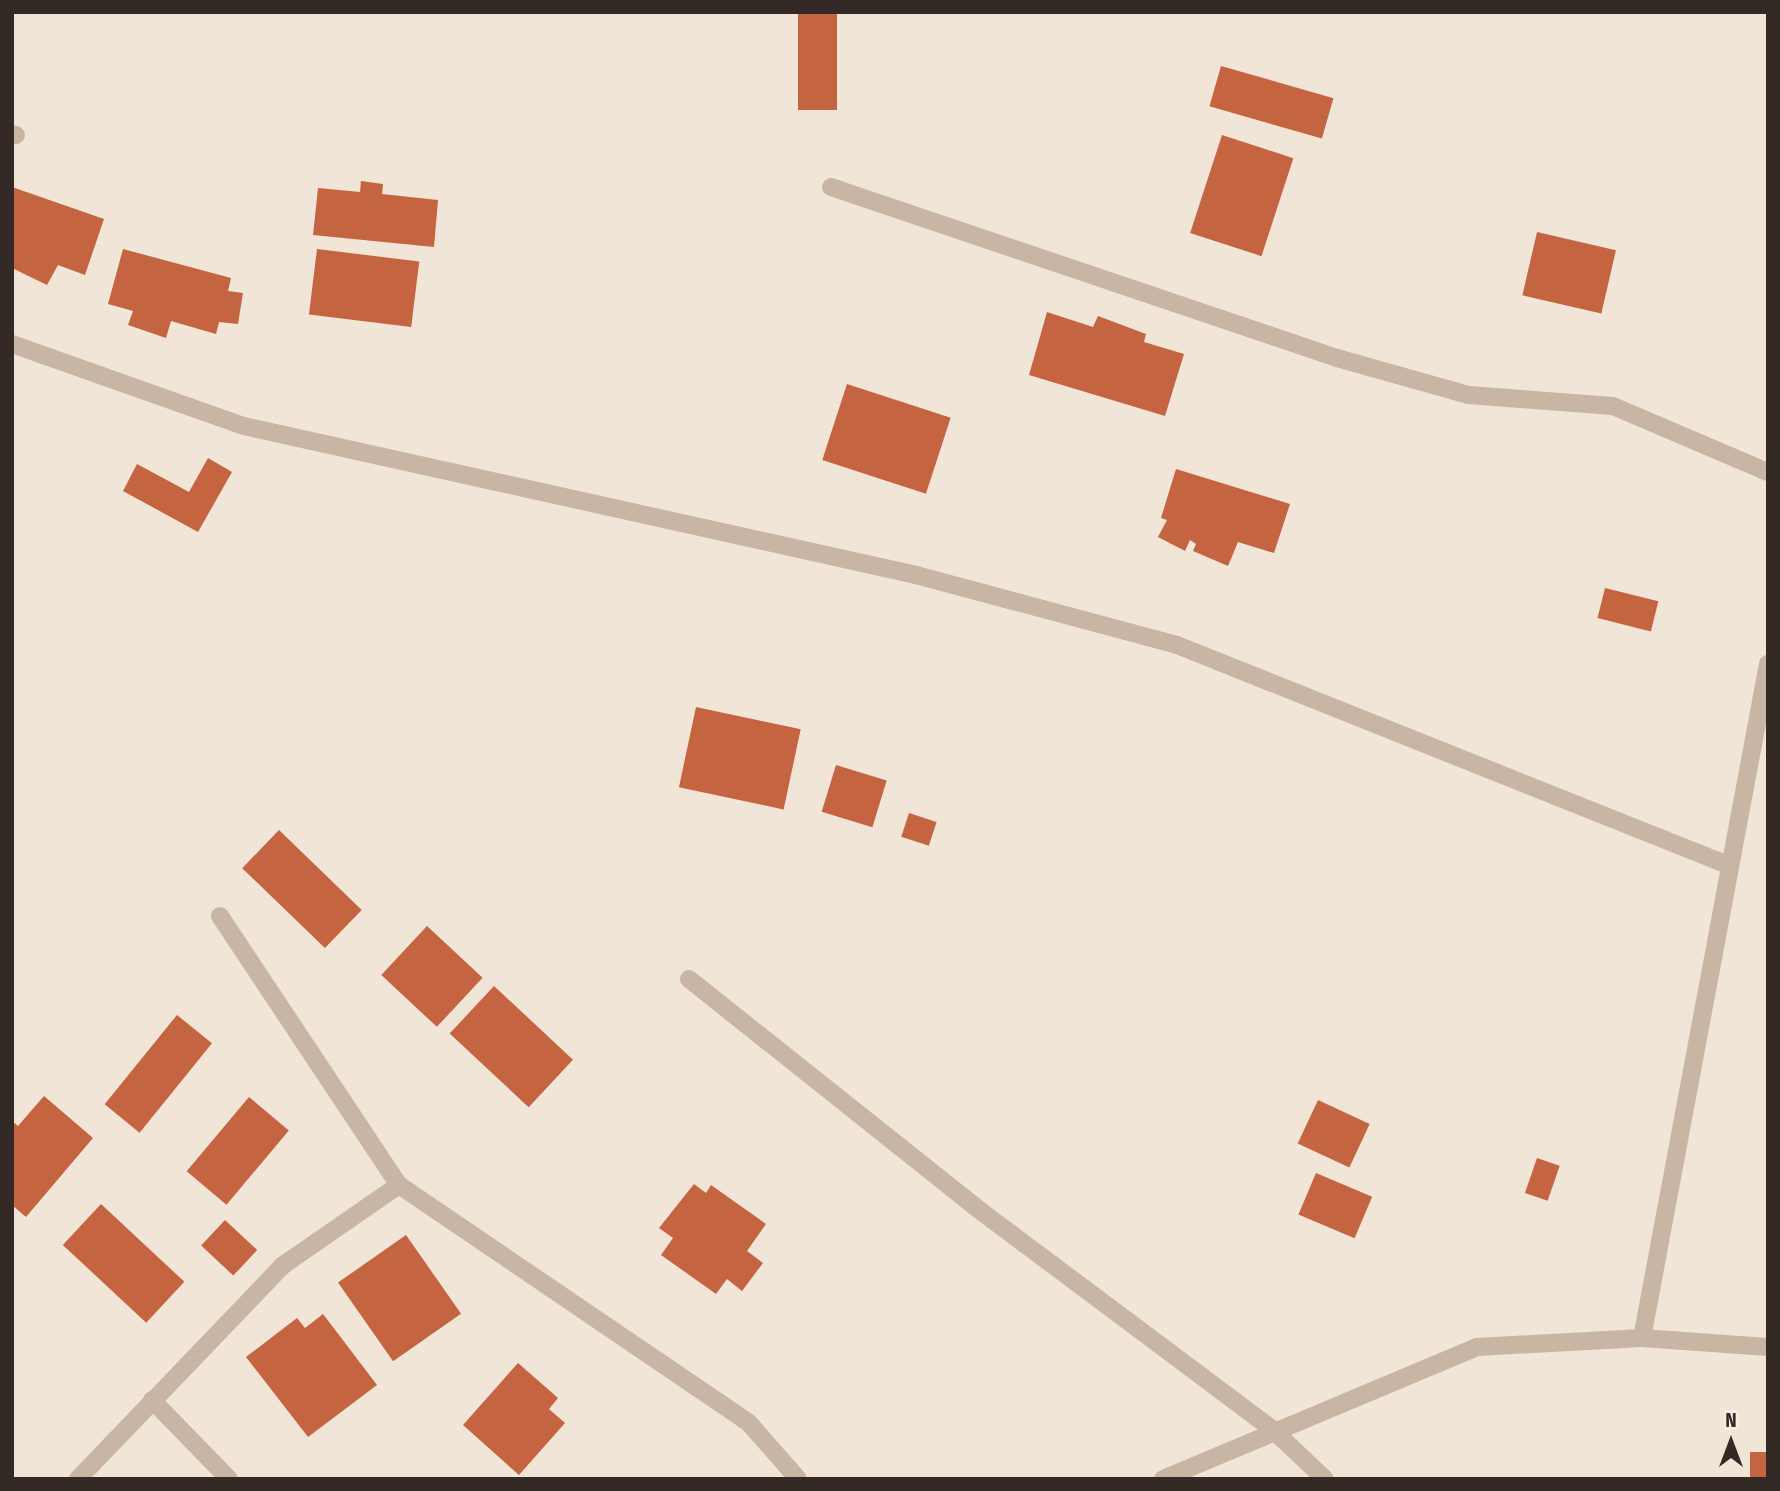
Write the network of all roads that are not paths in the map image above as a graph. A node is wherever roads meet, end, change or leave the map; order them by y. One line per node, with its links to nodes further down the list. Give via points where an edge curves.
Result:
1 (831, 187): 3 (street, via 1337,358 1469,395 1613,406)
2 (12, 344): 5 (street, via 244,426 916,575 1178,645)
3 (1768, 472)
4 (1768, 664): 5 (street)
5 (1728, 865): 9 (street)
6 (220, 916): 8 (street)
7 (689, 979): 12 (street, via 974,1206)
8 (399, 1185): 11 (street, via 282,1265); 15 (street, via 749,1423)
9 (1643, 1338): 10 (street); 12 (street, via 1477,1347)
10 (1768, 1347)
11 (152, 1400): 13 (street); 14 (street)
12 (1273, 1430): 16 (street); 17 (street)
13 (78, 1479)
14 (229, 1479)
15 (798, 1479)
16 (1163, 1479)
17 (1325, 1479)

